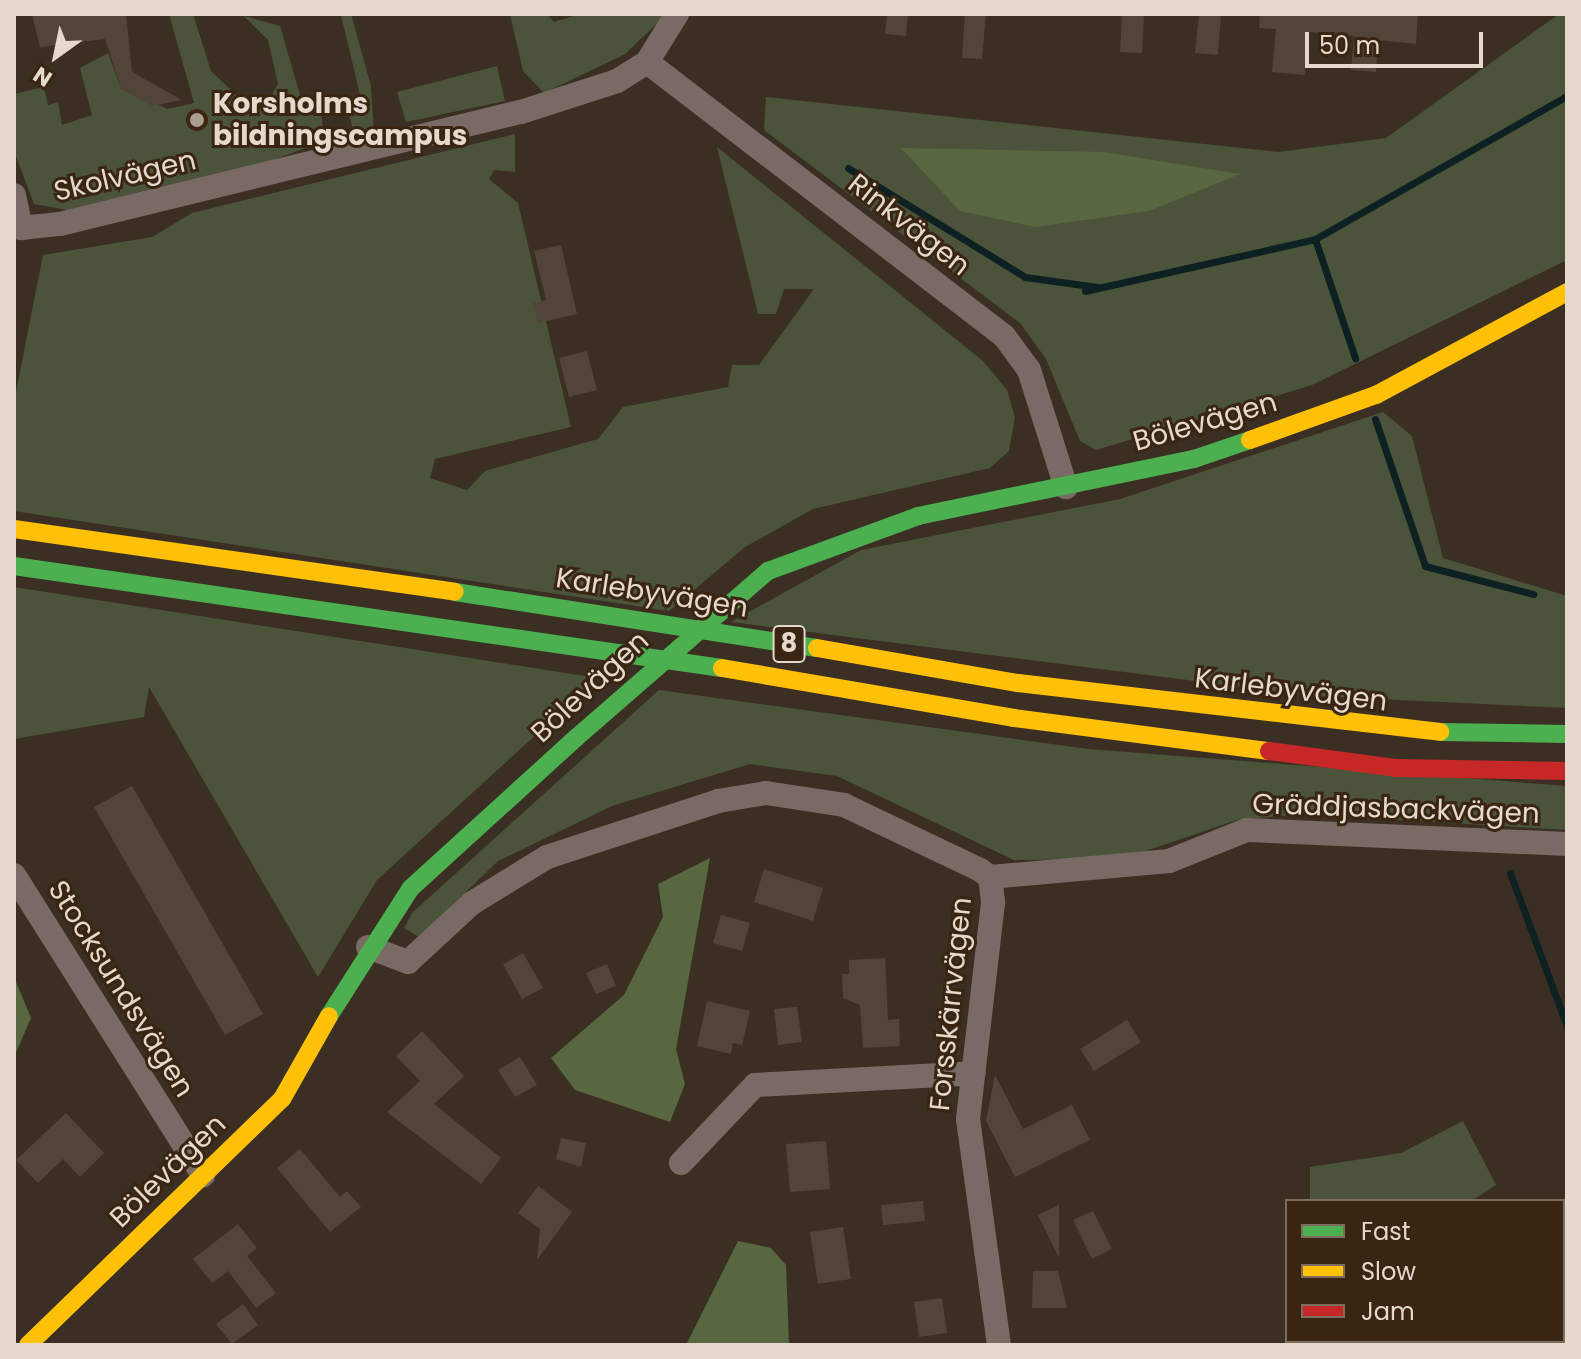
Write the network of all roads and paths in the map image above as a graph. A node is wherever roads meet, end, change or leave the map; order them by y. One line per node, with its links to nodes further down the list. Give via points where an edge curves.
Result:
1 (677, 14): 2 (street, Skolvägen)
2 (647, 62): 3 (street, Skolvägen, via 617,81 521,112 21,228); 5 (street, Rinkvägen, via 1004,336 1029,370)
3 (14, 195)
4 (1567, 292): 5 (main road, Bölevägen, via 1376,395 1194,459)
5 (1066, 487): 13 (main road, Bölevägen, bridge, via 918,516 768,571 411,888)
6 (14, 529): 8 (main road, Karlebyvägen / 8, via 666,622 1018,683 1399,731)
7 (14, 566): 9 (main road, 8, via 654,656 1014,718 1397,768)
8 (1567, 734)
9 (1567, 771)
10 (1567, 844): 12 (street, Gräddjasbackvägen, via 1247,830 1169,861)
11 (14, 875): 16 (street, Stocksundsvägen)
12 (990, 877): 13 (street, Forsskärrvägen, via 844,805 766,793 718,801 547,857 472,903 408,962); 14 (street, Forsskärrvägen)
13 (368, 947): 16 (main road, Bölevägen, via 309,1061 282,1099)
14 (974, 1073): 15 (street, via 755,1085); 18 (street, Forsskärrvägen, via 968,1119)
15 (681, 1163)
16 (203, 1175): 17 (main road, Bölevägen)
17 (28, 1345)
18 (999, 1345)

